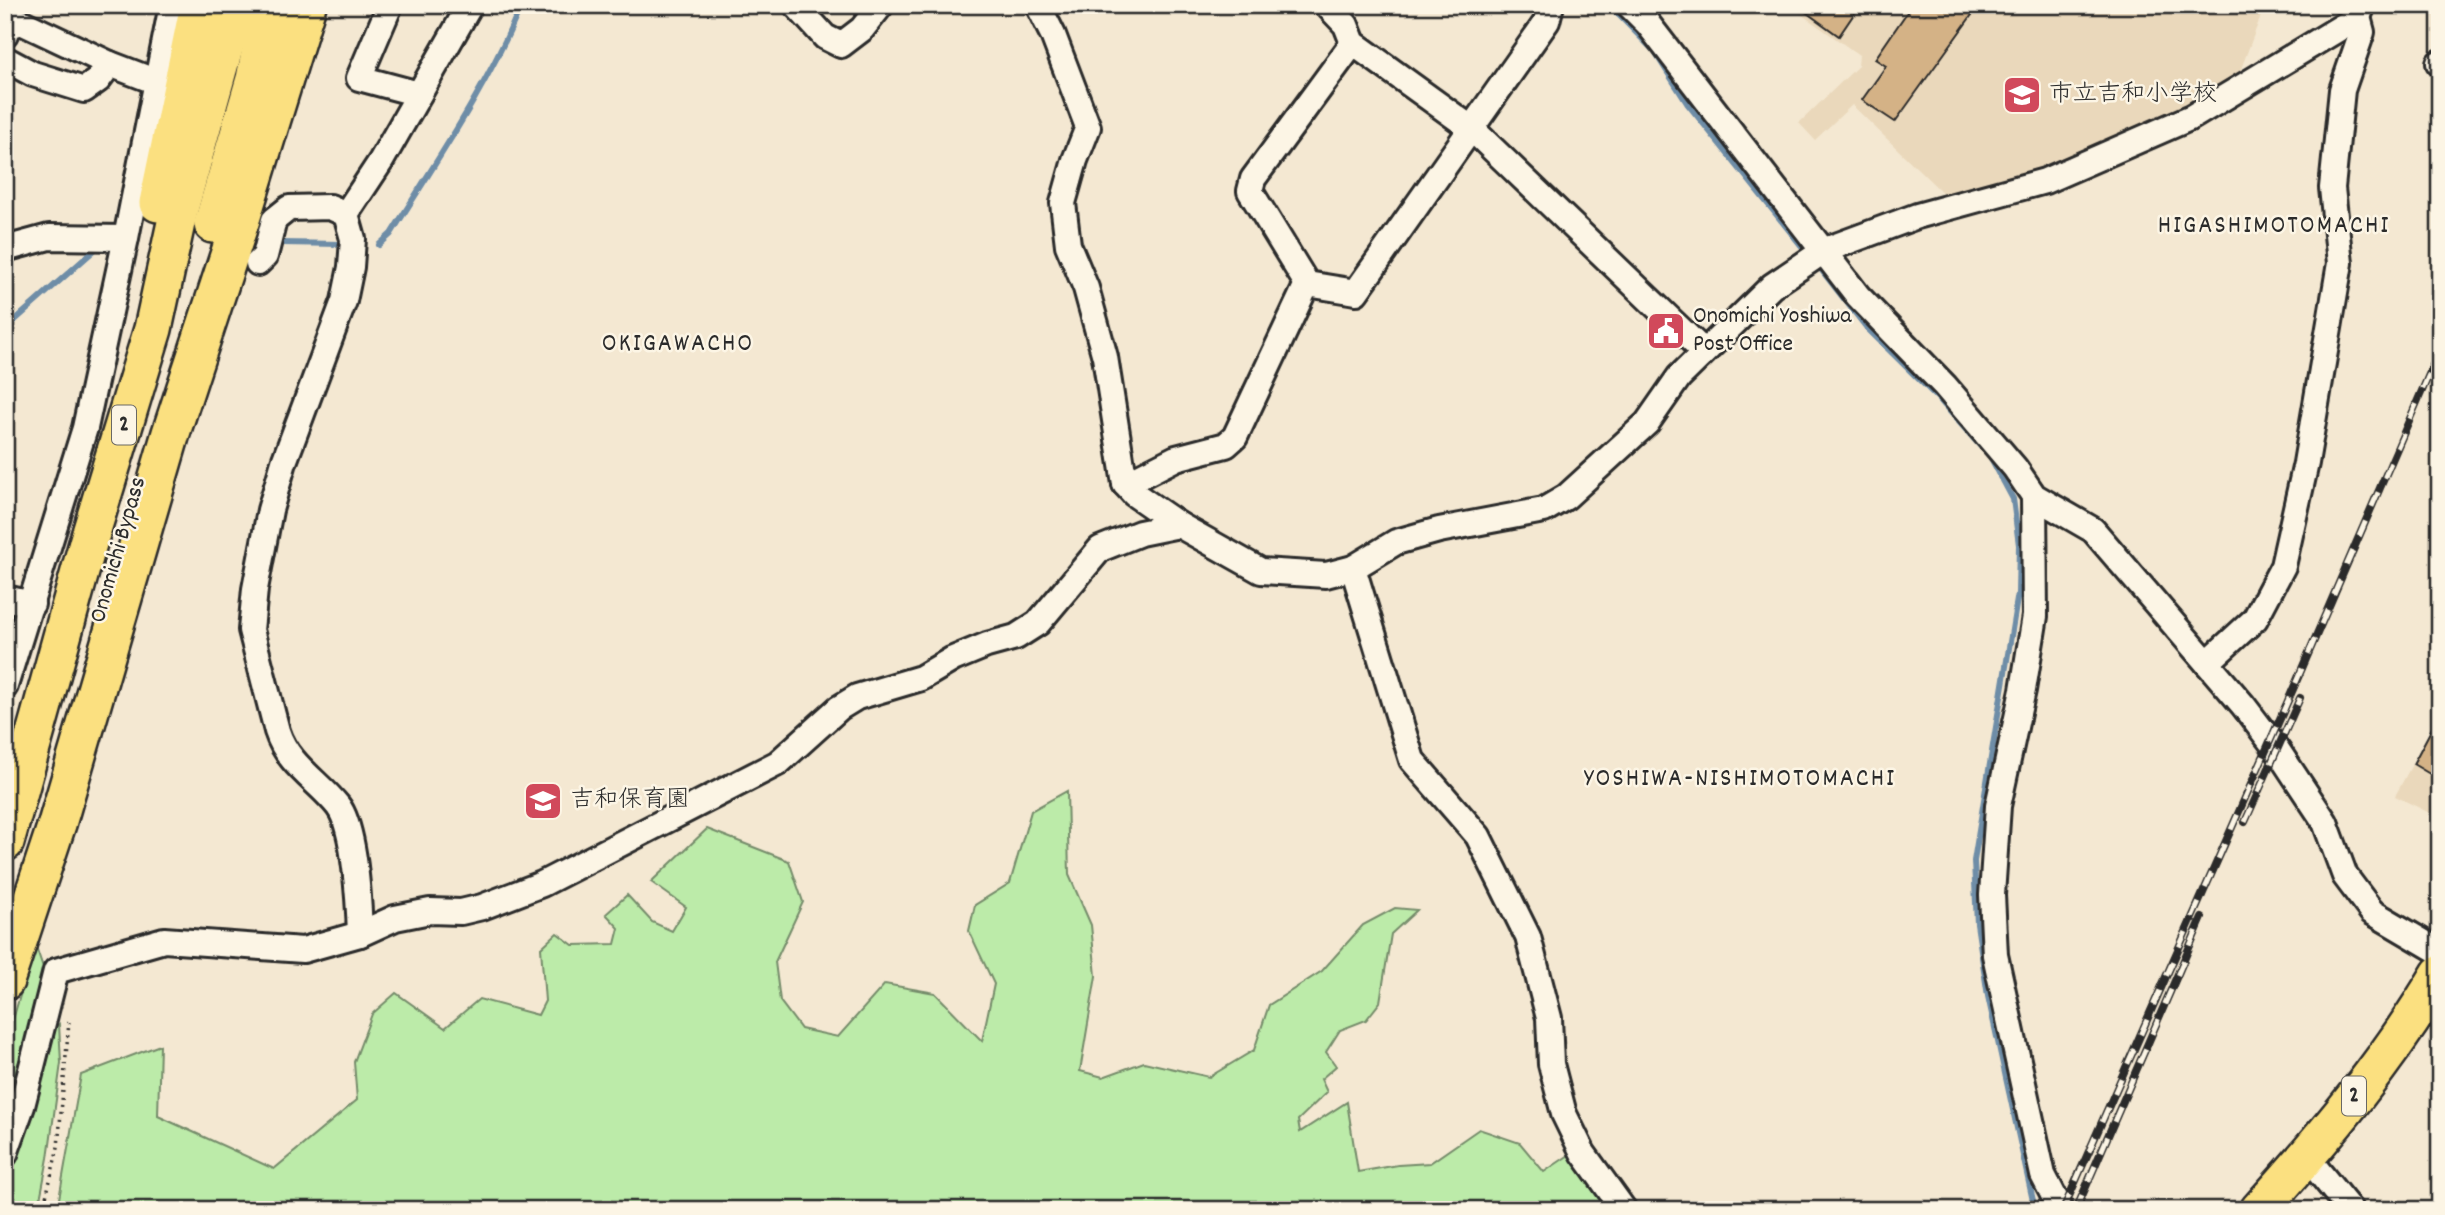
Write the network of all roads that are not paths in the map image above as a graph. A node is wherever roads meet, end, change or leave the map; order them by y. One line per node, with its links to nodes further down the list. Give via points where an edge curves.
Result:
1 (172, 5): 19 (street)
2 (199, 5): 32 (highway)
3 (236, 5): 32 (highway, Onomichi Bypass / 2, via 179,209 153,329)
4 (270, 5): 41 (highway, Onomichi Bypass / 2, via 255,79 132,500)
5 (307, 5): 43 (highway)
6 (390, 5): 20 (street, via 359,78)
7 (470, 5): 20 (street)
8 (796, 5): 9 (street, via 825,37 841,45 862,29)
9 (881, 5)
10 (1038, 5): 29 (street, via 1088,127 1063,203 1068,244 1105,357)
11 (1327, 5): 16 (street, via 1346,24)
12 (1551, 5): 21 (street, via 1546,21)
13 (1629, 5): 25 (street)
14 (2361, 11): 25 (street, via 2192,117 2058,176 1917,216); 36 (street, via 2362,32 2342,90 2332,188 2340,263 2306,463 2283,566 2255,620)
15 (5, 34): 18 (street, via 6,27 21,22)
16 (1353, 43): 21 (street); 27 (street, via 1252,179 1250,191)
17 (5, 59): 18 (street, via 33,74 83,90 99,80)
18 (110, 64): 19 (street)
19 (157, 82): 23 (street)
20 (419, 94): 22 (street)
21 (1472, 129): 27 (street, via 1356,292); 28 (street)
22 (346, 214): 26 (street, via 330,207 289,208 274,220 265,256); 39 (street, via 353,239 344,301 270,510 251,631 282,746 346,820 358,889)
23 (126, 238): 24 (street, via 49,237); 35 (street, via 85,428)
24 (5, 249)
25 (1825, 250): 28 (street, via 1772,286); 30 (street, via 1858,296 1945,386)
26 (258, 263)
27 (1307, 284): 29 (street, via 1235,437 1226,446 1177,457)
28 (1704, 352): 33 (street, via 1679,377 1647,423 1566,497 1544,510 1396,542)
29 (1125, 484): 31 (street)
30 (2034, 496): 36 (street, via 2093,530); 48 (street, via 2035,616 1997,806 1992,895 1995,955 2043,1175)
31 (1179, 525): 33 (street, via 1261,571 1326,575); 39 (street, via 1140,533 1100,549 1038,623 1016,638 953,659 921,678 857,697 778,763 542,884 482,907 395,918)
32 (88, 543): 38 (highway, Onomichi Bypass / 2)
33 (1353, 568): 47 (street, via 1412,760 1478,836 1528,937 1549,1018 1551,1064 1564,1114 1583,1153)
34 (5, 598): 35 (street)
35 (32, 604): 37 (street)
36 (2207, 663): 40 (street, via 2285,761 2325,822 2345,876 2371,912)
37 (5, 687)
38 (5, 842)
39 (360, 934): 44 (street, via 303,950 163,940 56,971)
40 (2440, 952)
41 (5, 974)
42 (2440, 974): 46 (highway, 2, via 2390,1049)
43 (5, 981)
44 (13, 1103): 45 (street)
45 (5, 1154)
46 (2306, 1156): 49 (highway, 2); 50 (street)
47 (1624, 1210)
48 (2061, 1210)
49 (2259, 1210)
50 (2350, 1210)

